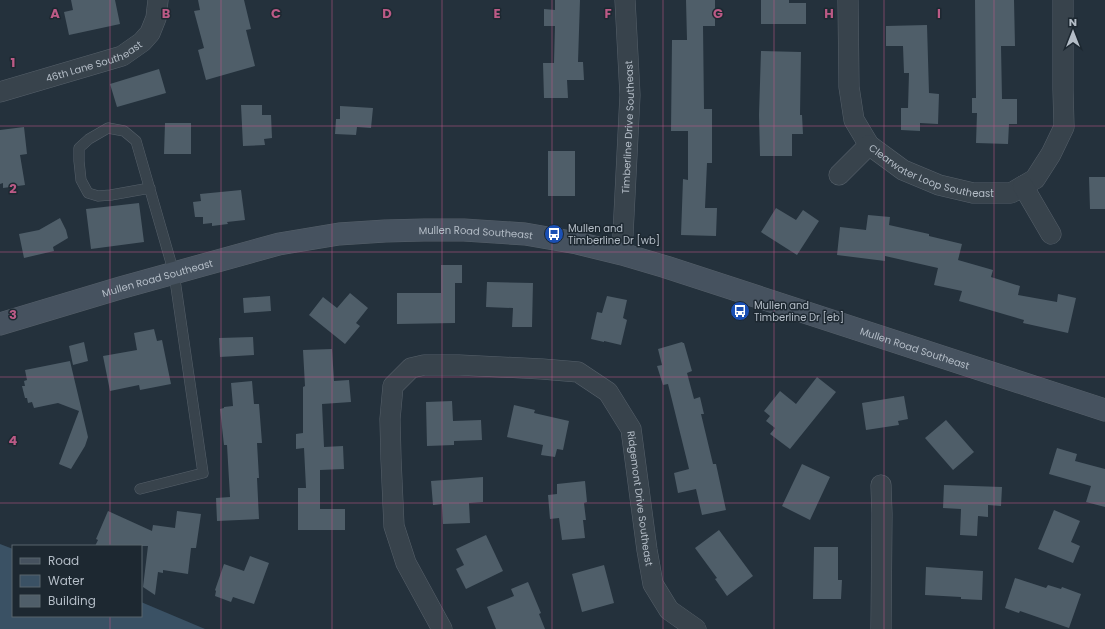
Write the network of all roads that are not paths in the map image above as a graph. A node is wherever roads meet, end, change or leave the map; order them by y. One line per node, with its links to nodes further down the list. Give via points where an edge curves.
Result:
1 (158, 0): 5 (street, 46th Lane Southeast, via 156,18 150,33 122,56)
2 (625, 0): 11 (street, Timberline Drive Southeast, via 630,95)
3 (848, 0): 6 (street, Clearwater Loop Southeast, via 849,87 854,120)
4 (1063, 0): 8 (street, Clearwater Loop Southeast, via 1064,128 1035,179)
5 (0, 92)
6 (868, 145): 7 (street); 8 (street, Clearwater Loop Southeast, via 903,170 939,185 973,193 1011,193)
7 (839, 175)
8 (1023, 186): 10 (street)
9 (150, 188): 9 (lane, via 136,141 124,131 108,128 79,148 81,180 88,194 110,195); 12 (lane)
10 (1051, 234)
11 (622, 254): 12 (street, Mullen Road Southeast, via 525,234 464,230 385,231 339,234 278,244); 14 (street, Mullen Road Southeast)
12 (174, 272): 13 (street, Mullen Road Southeast); 16 (lane, via 203,473)
13 (0, 324)
14 (1105, 410)
15 (881, 485): 19 (street)
16 (140, 489)
17 (442, 629): 18 (street, Ridgemont Drive Southeast, via 406,563 394,526 390,443 393,386 411,368 424,365 578,372 608,392 631,429 653,584 669,610)
18 (696, 629)
19 (880, 629)

